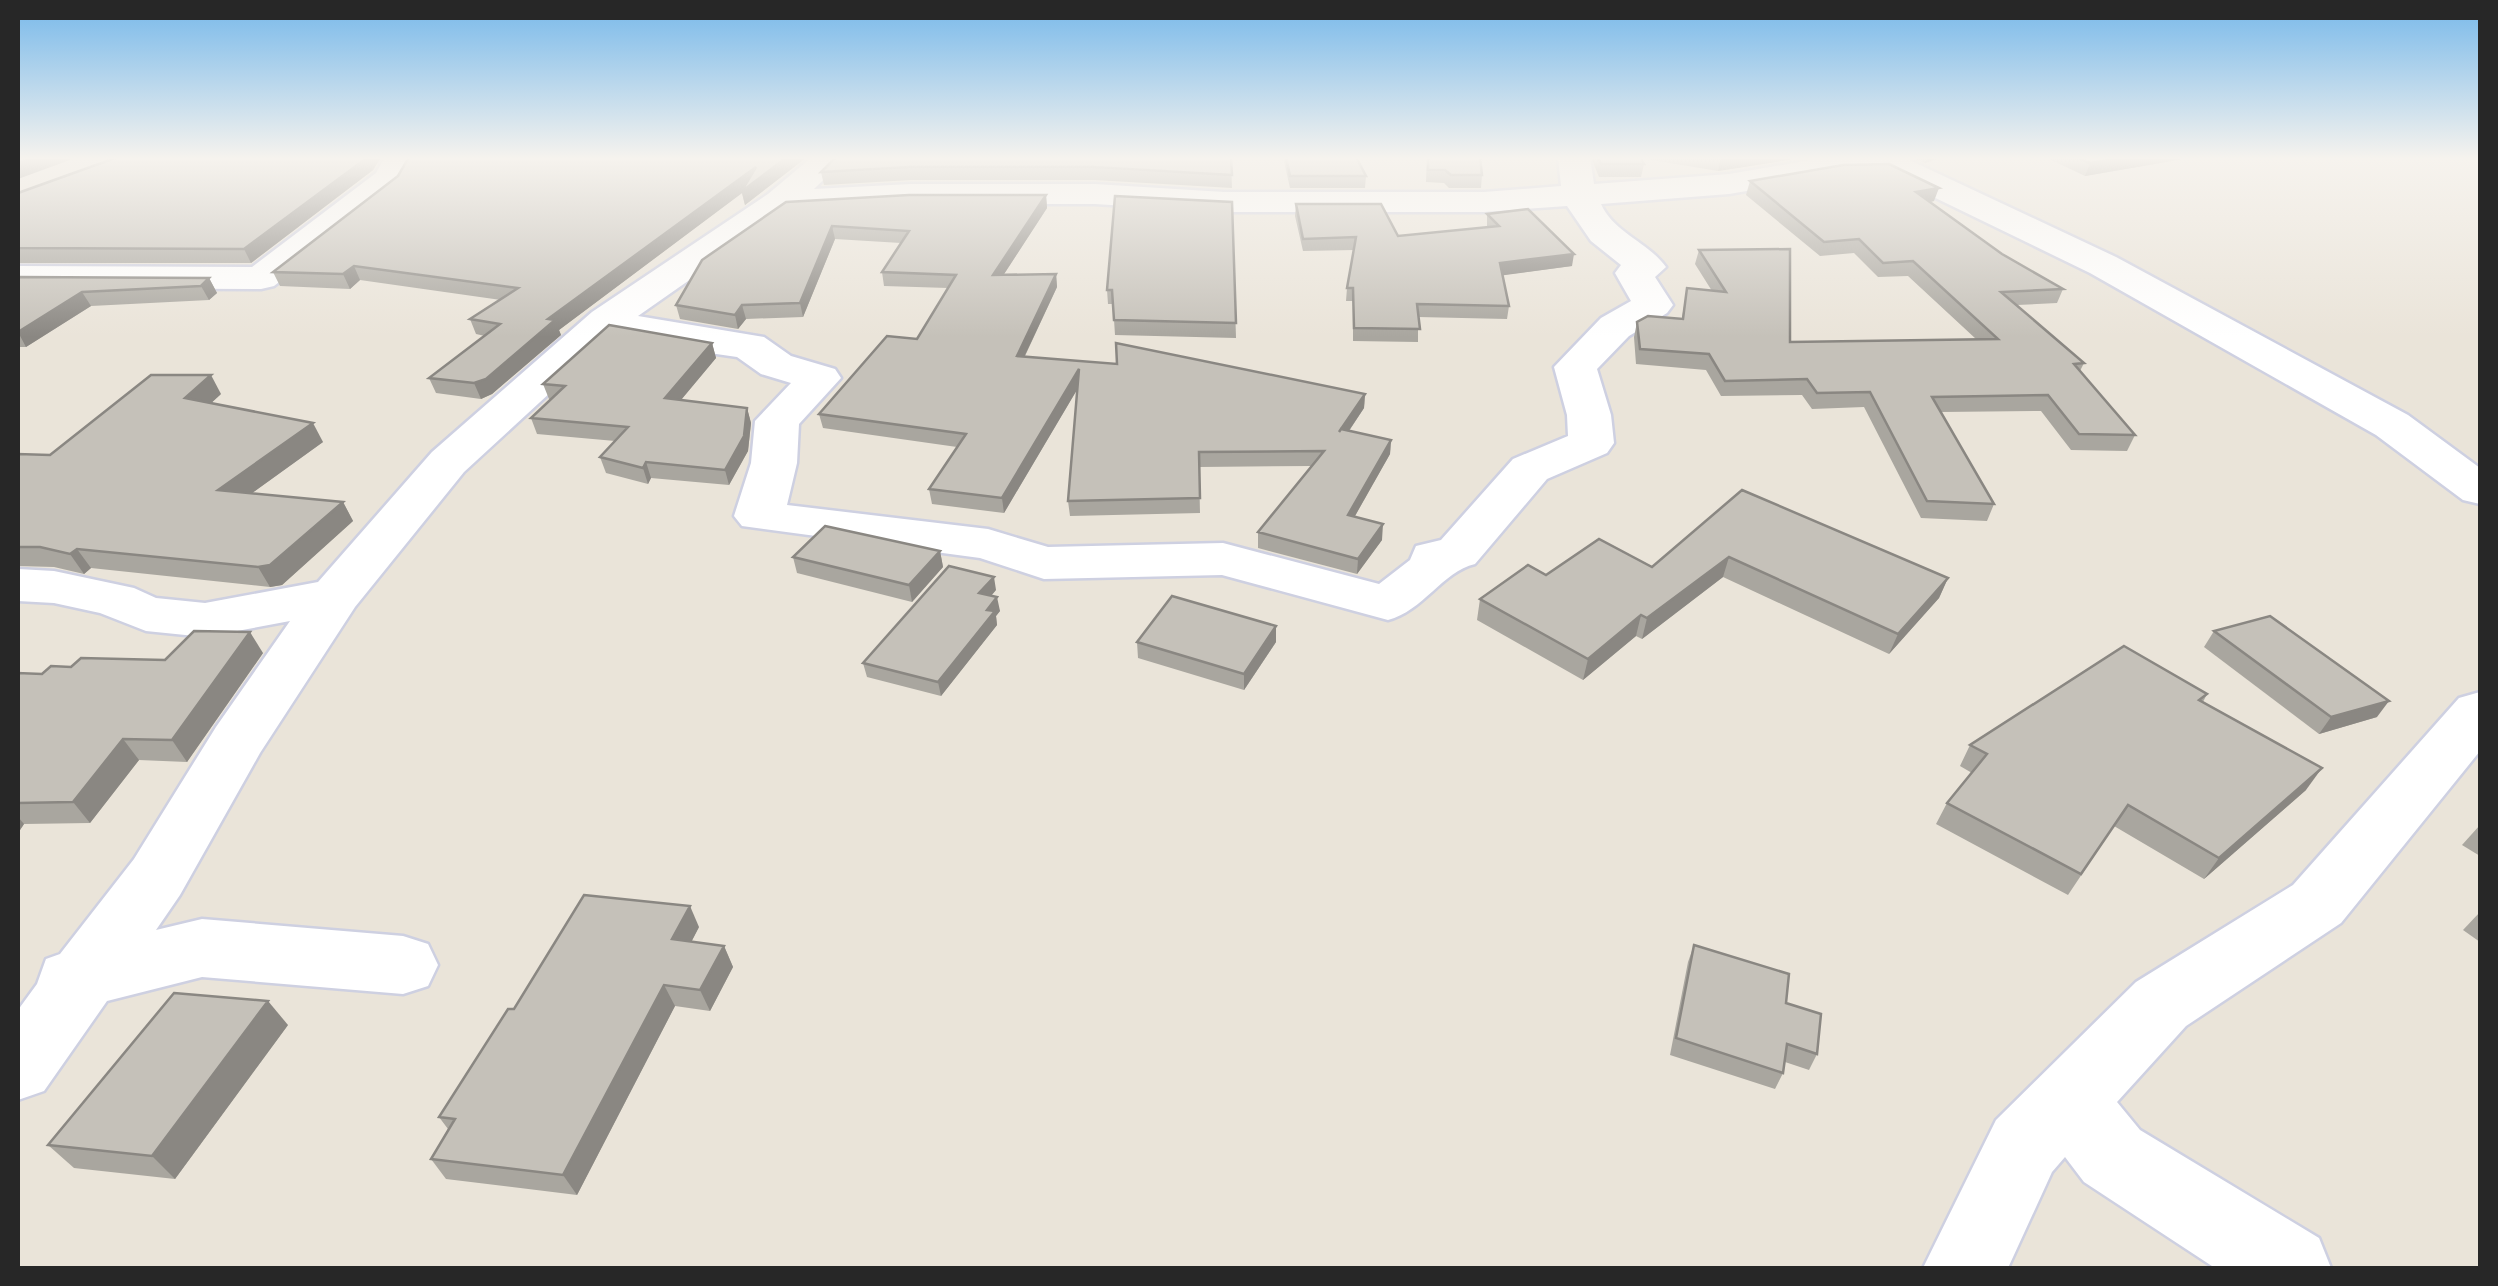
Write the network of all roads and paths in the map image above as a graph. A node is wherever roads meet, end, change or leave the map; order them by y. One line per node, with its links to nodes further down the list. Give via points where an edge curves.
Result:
1 (341, 217): 5 (street, via 261,278)
2 (755, 217): 6 (street)
3 (1593, 217): 6 (street, via 1599,231 1647,267 1634,274 1653,305 1615,327 1575,367 1592,443 1530,469 1457,553 1434,557 1437,564 1388,603 1223,559 1044,563 988,544 759,516 778,421 820,378 776,364 749,346)
4 (1997, 217): 7 (street, via 2154,293 2392,425)
5 (18, 277)
6 (606, 320): 9 (street, via 448,462)
7 (2480, 490)
8 (18, 585): 9 (street, via 205,620)
9 (334, 596): 12 (street, via 157,877)
10 (2480, 712): 15 (street, via 2317,904 2161,1004)
11 (403, 966): 12 (street, via 202,948)
12 (87, 973): 13 (street); 14 (street)
13 (18, 1003)
14 (18, 1067)
15 (2068, 1100): 16 (street, via 2024,1146); 17 (street, via 2112,1156)
16 (1965, 1268)
17 (2289, 1268)

